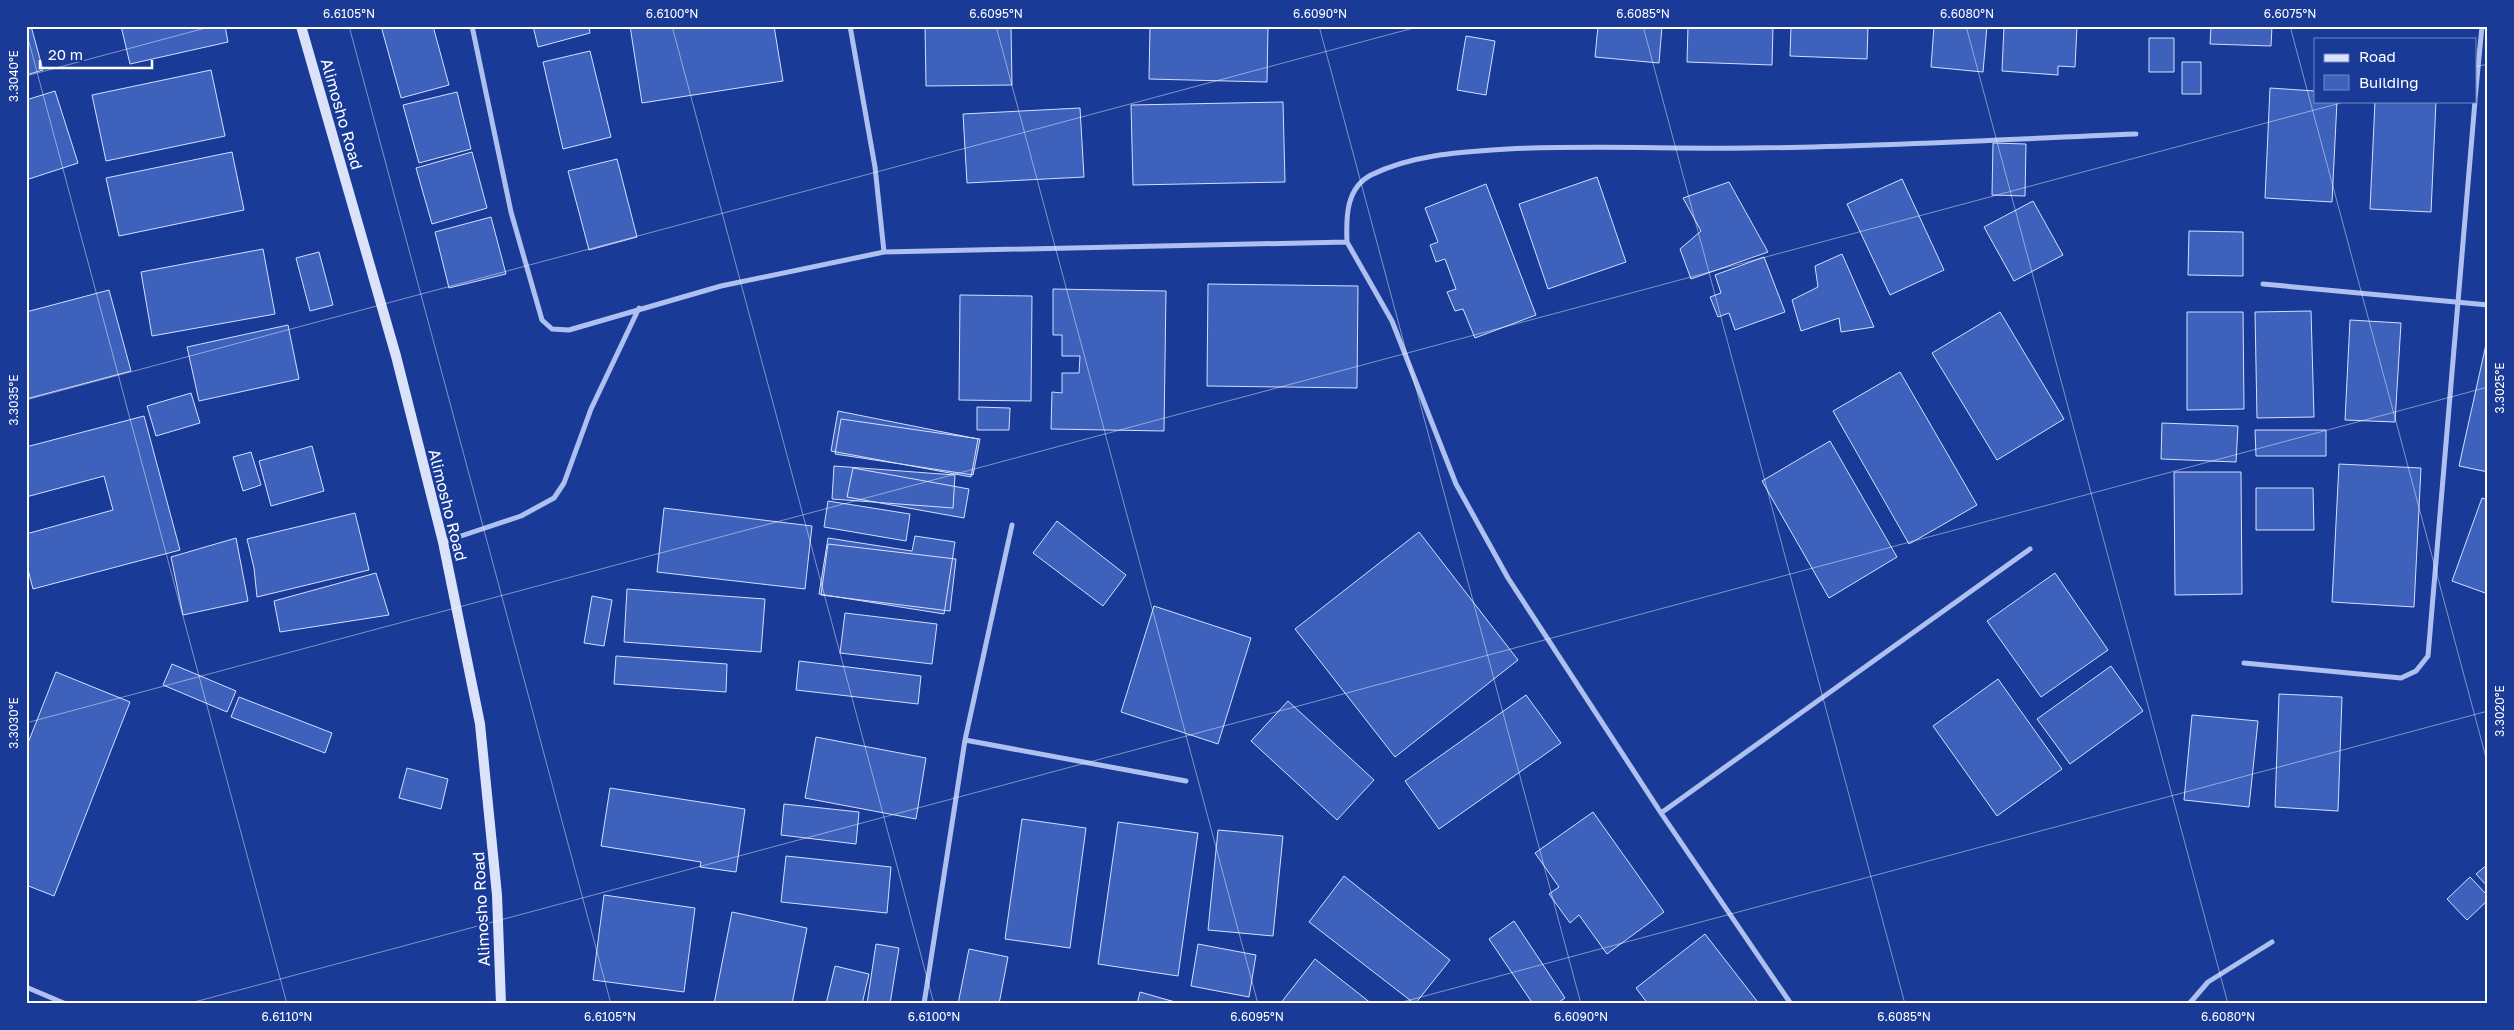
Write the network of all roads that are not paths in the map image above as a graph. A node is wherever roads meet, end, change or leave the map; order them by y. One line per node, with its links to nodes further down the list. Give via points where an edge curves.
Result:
1 (301, 26): 15 (main road, Alimosho Road, via 396,356)
2 (472, 26): 13 (street, via 511,212 542,320 552,330 569,330)
3 (850, 26): 9 (street, via 875,166)
4 (2482, 26): 5 (street)
5 (2476, 89)
6 (2475, 102): 11 (street)
7 (2136, 134): 8 (street, via 1751,148 1555,147 1453,152 1370,176 1354,189 1346,214)
8 (1347, 242): 9 (street); 20 (street, via 1392,321 1461,492 1508,578)
9 (884, 252): 13 (street, via 721,286)
10 (2263, 284): 11 (street)
11 (2457, 304): 12 (street); 17 (street, via 2428,656 2416,671 2401,678)
12 (2488, 305)
13 (639, 308): 15 (street, via 591,409 564,484 554,498 521,516)
14 (1012, 525): 18 (street)
15 (443, 542): 24 (main road, Alimosho Road, via 480,724 497,895)
16 (2030, 549): 20 (street)
17 (2244, 663)
18 (965, 740): 19 (street); 25 (street)
19 (1186, 781)
20 (1661, 813): 26 (street)
21 (2272, 942): 27 (street, via 2208,982)
22 (26, 987): 23 (street)
23 (66, 1004)
24 (501, 1004)
25 (924, 1004)
26 (1791, 1004)
27 (2189, 1004)

